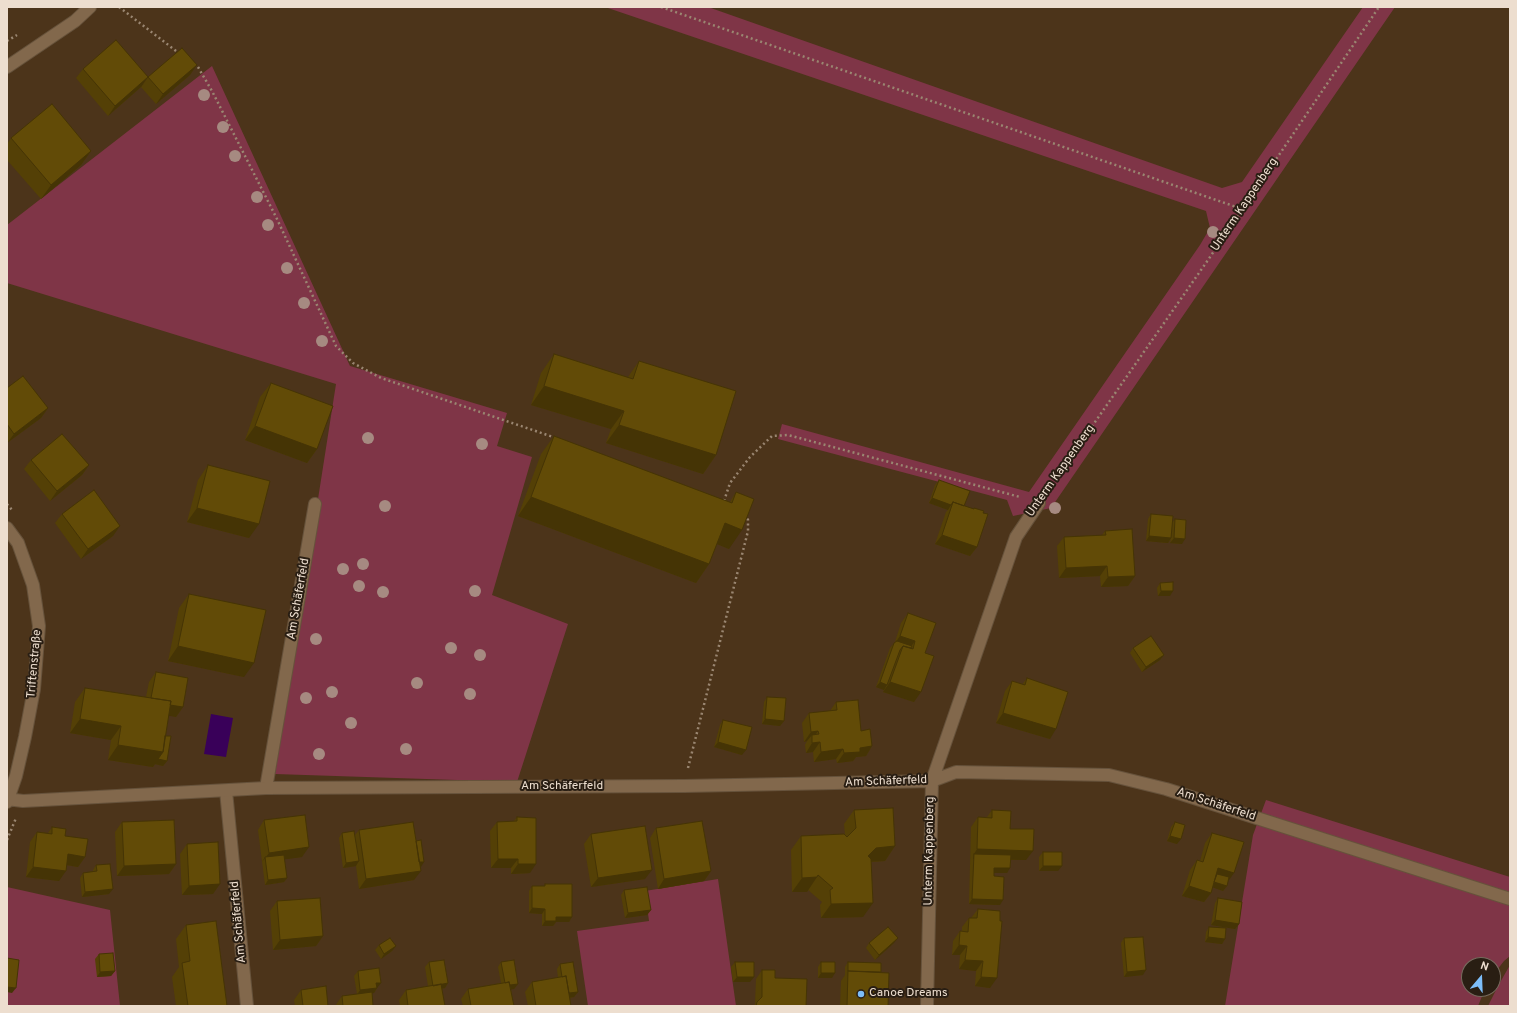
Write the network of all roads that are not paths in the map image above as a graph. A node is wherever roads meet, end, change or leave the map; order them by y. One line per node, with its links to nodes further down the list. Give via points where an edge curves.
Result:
1 (90, 7): 2 (street, via 75,21)
2 (7, 67)
3 (1039, 503): 6 (street, Unterm Kappenberg, via 1016,537)
4 (315, 504): 7 (street, Am Schäferfeld)
5 (7, 528): 9 (street, Triftenstraße, via 18,543 34,585 39,626 34,689 16,776)
6 (932, 780): 7 (street, Am Schäferfeld, via 684,786); 10 (street, Am Schäferfeld, via 956,772 1109,775 1166,789); 12 (street, Unterm Kappenberg)
7 (266, 788): 8 (street, Am Schäferfeld)
8 (226, 791): 9 (street, Am Schäferfeld); 11 (street, Am Schäferfeld)
9 (7, 800)
10 (1510, 899)
11 (247, 1006)
12 (927, 1006)

